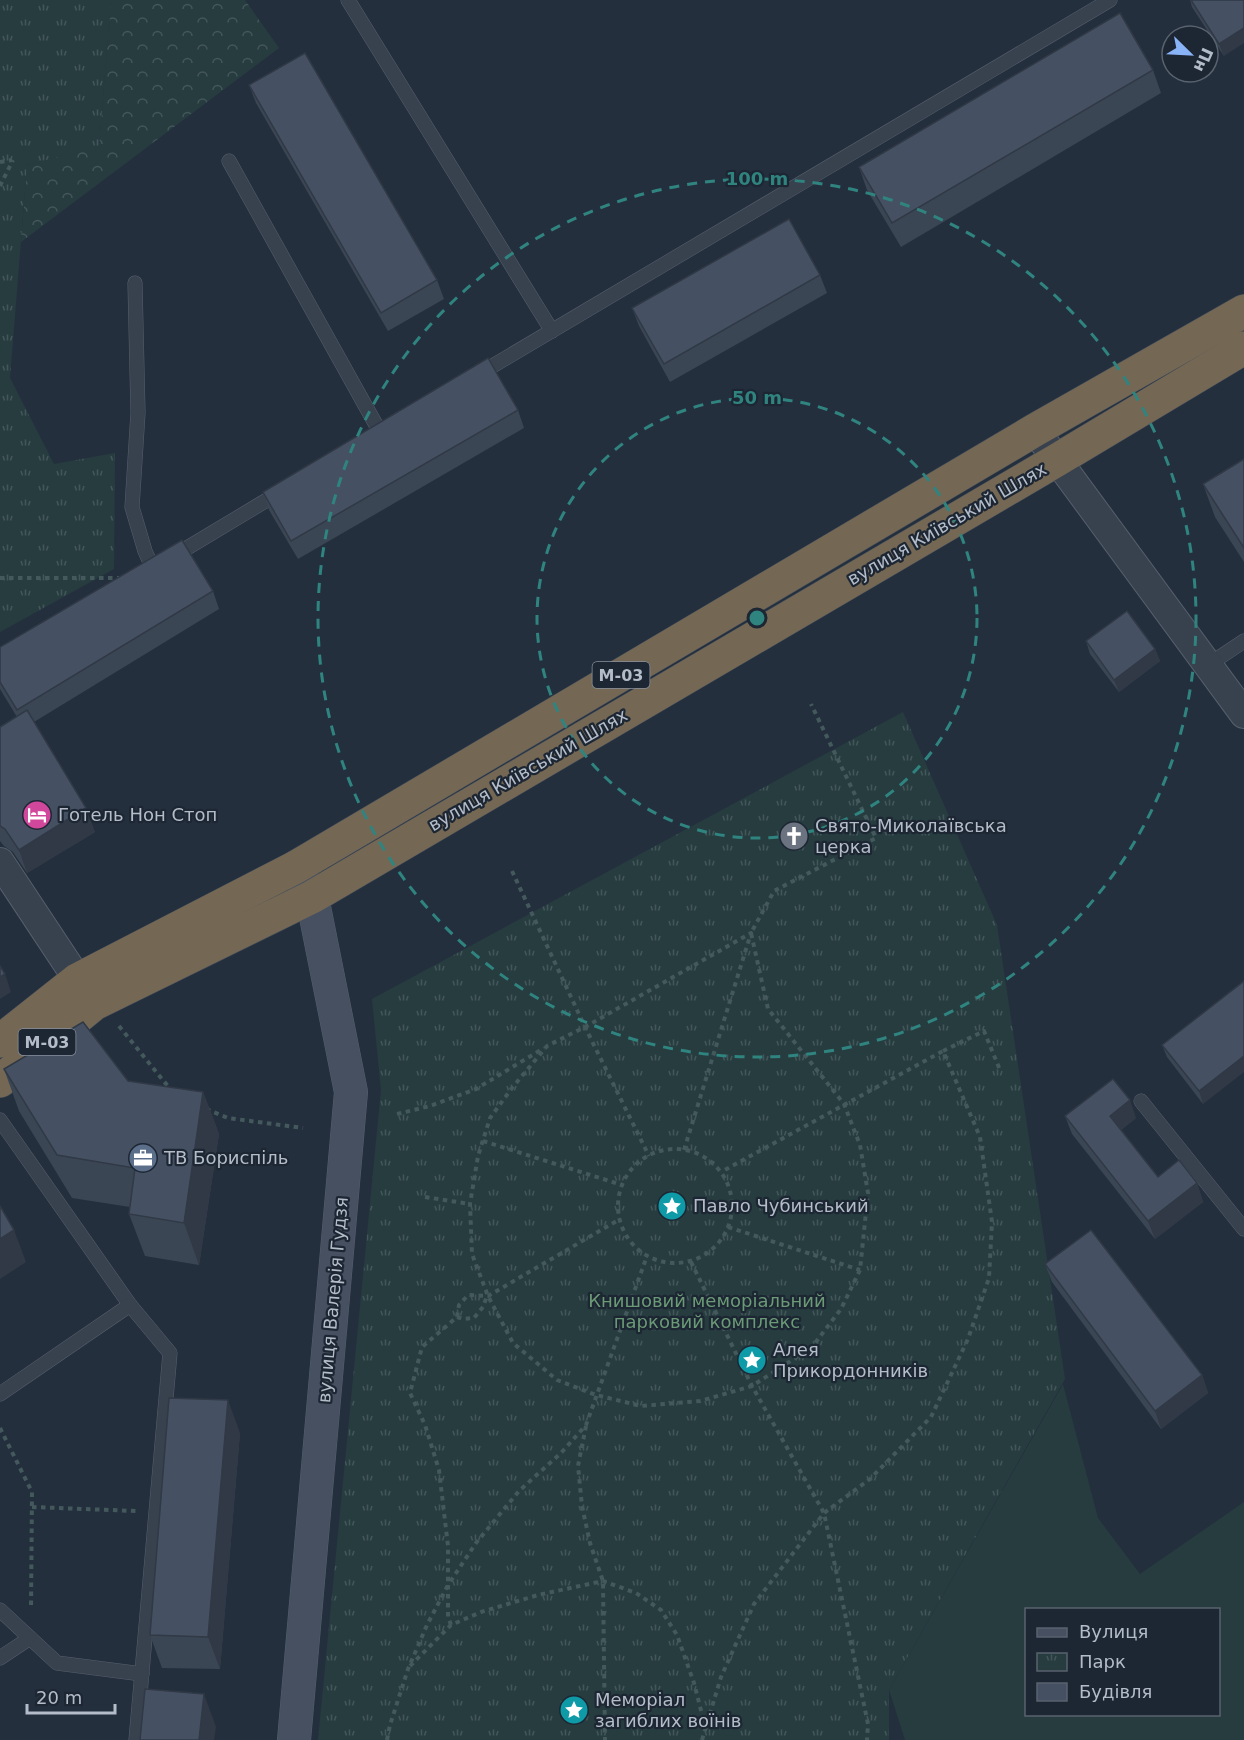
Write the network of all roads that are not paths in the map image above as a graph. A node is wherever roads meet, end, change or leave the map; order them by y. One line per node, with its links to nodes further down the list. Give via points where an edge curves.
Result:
1 (348, 0): 6 (lane)
2 (1110, 0): 6 (lane)
3 (229, 161): 10 (lane)
4 (135, 283): 13 (lane, via 138,413 132,507)
5 (1244, 311): 9 (highway, вулиця Київський Шлях / М-03)
6 (552, 331): 8 (lane)
7 (1244, 348): 11 (highway, вулиця Київський Шлях / М-03)
8 (471, 378)
9 (1035, 430): 11 (street); 19 (highway, вулиця Київський Шлях / М-03)
10 (380, 432)
11 (1057, 460): 16 (street); 20 (highway, вулиця Київський Шлях / М-03)
12 (291, 486): 13 (lane)
13 (153, 569): 14 (lane)
14 (138, 578)
15 (1244, 641): 16 (lane)
16 (1208, 665): 17 (street)
17 (1244, 714)
18 (0, 862): 21 (street)
19 (296, 867): 20 (street, вулиця Валерія Гудзя); 21 (highway, вулиця Київський Шлях / М-03)
20 (312, 897): 21 (highway, вулиця Київський Шлях / М-03); 34 (street, вулиця Валерія Гудзя, via 351,1092)
21 (95, 1001): 22 (highway, вулиця Київський Шлях / М-03); 23 (highway, вулиця Київський Шлях / М-03)
22 (0, 1041)
23 (0, 1081)
24 (1141, 1101): 26 (lane)
25 (0, 1120): 27 (lane)
26 (1244, 1229)
27 (130, 1305): 28 (lane); 32 (lane, via 170,1353)
28 (0, 1394)
29 (0, 1610): 30 (lane)
30 (30, 1638): 31 (lane); 32 (lane, via 57,1663)
31 (0, 1658)
32 (142, 1674): 33 (lane)
33 (136, 1740)
34 (294, 1740)

